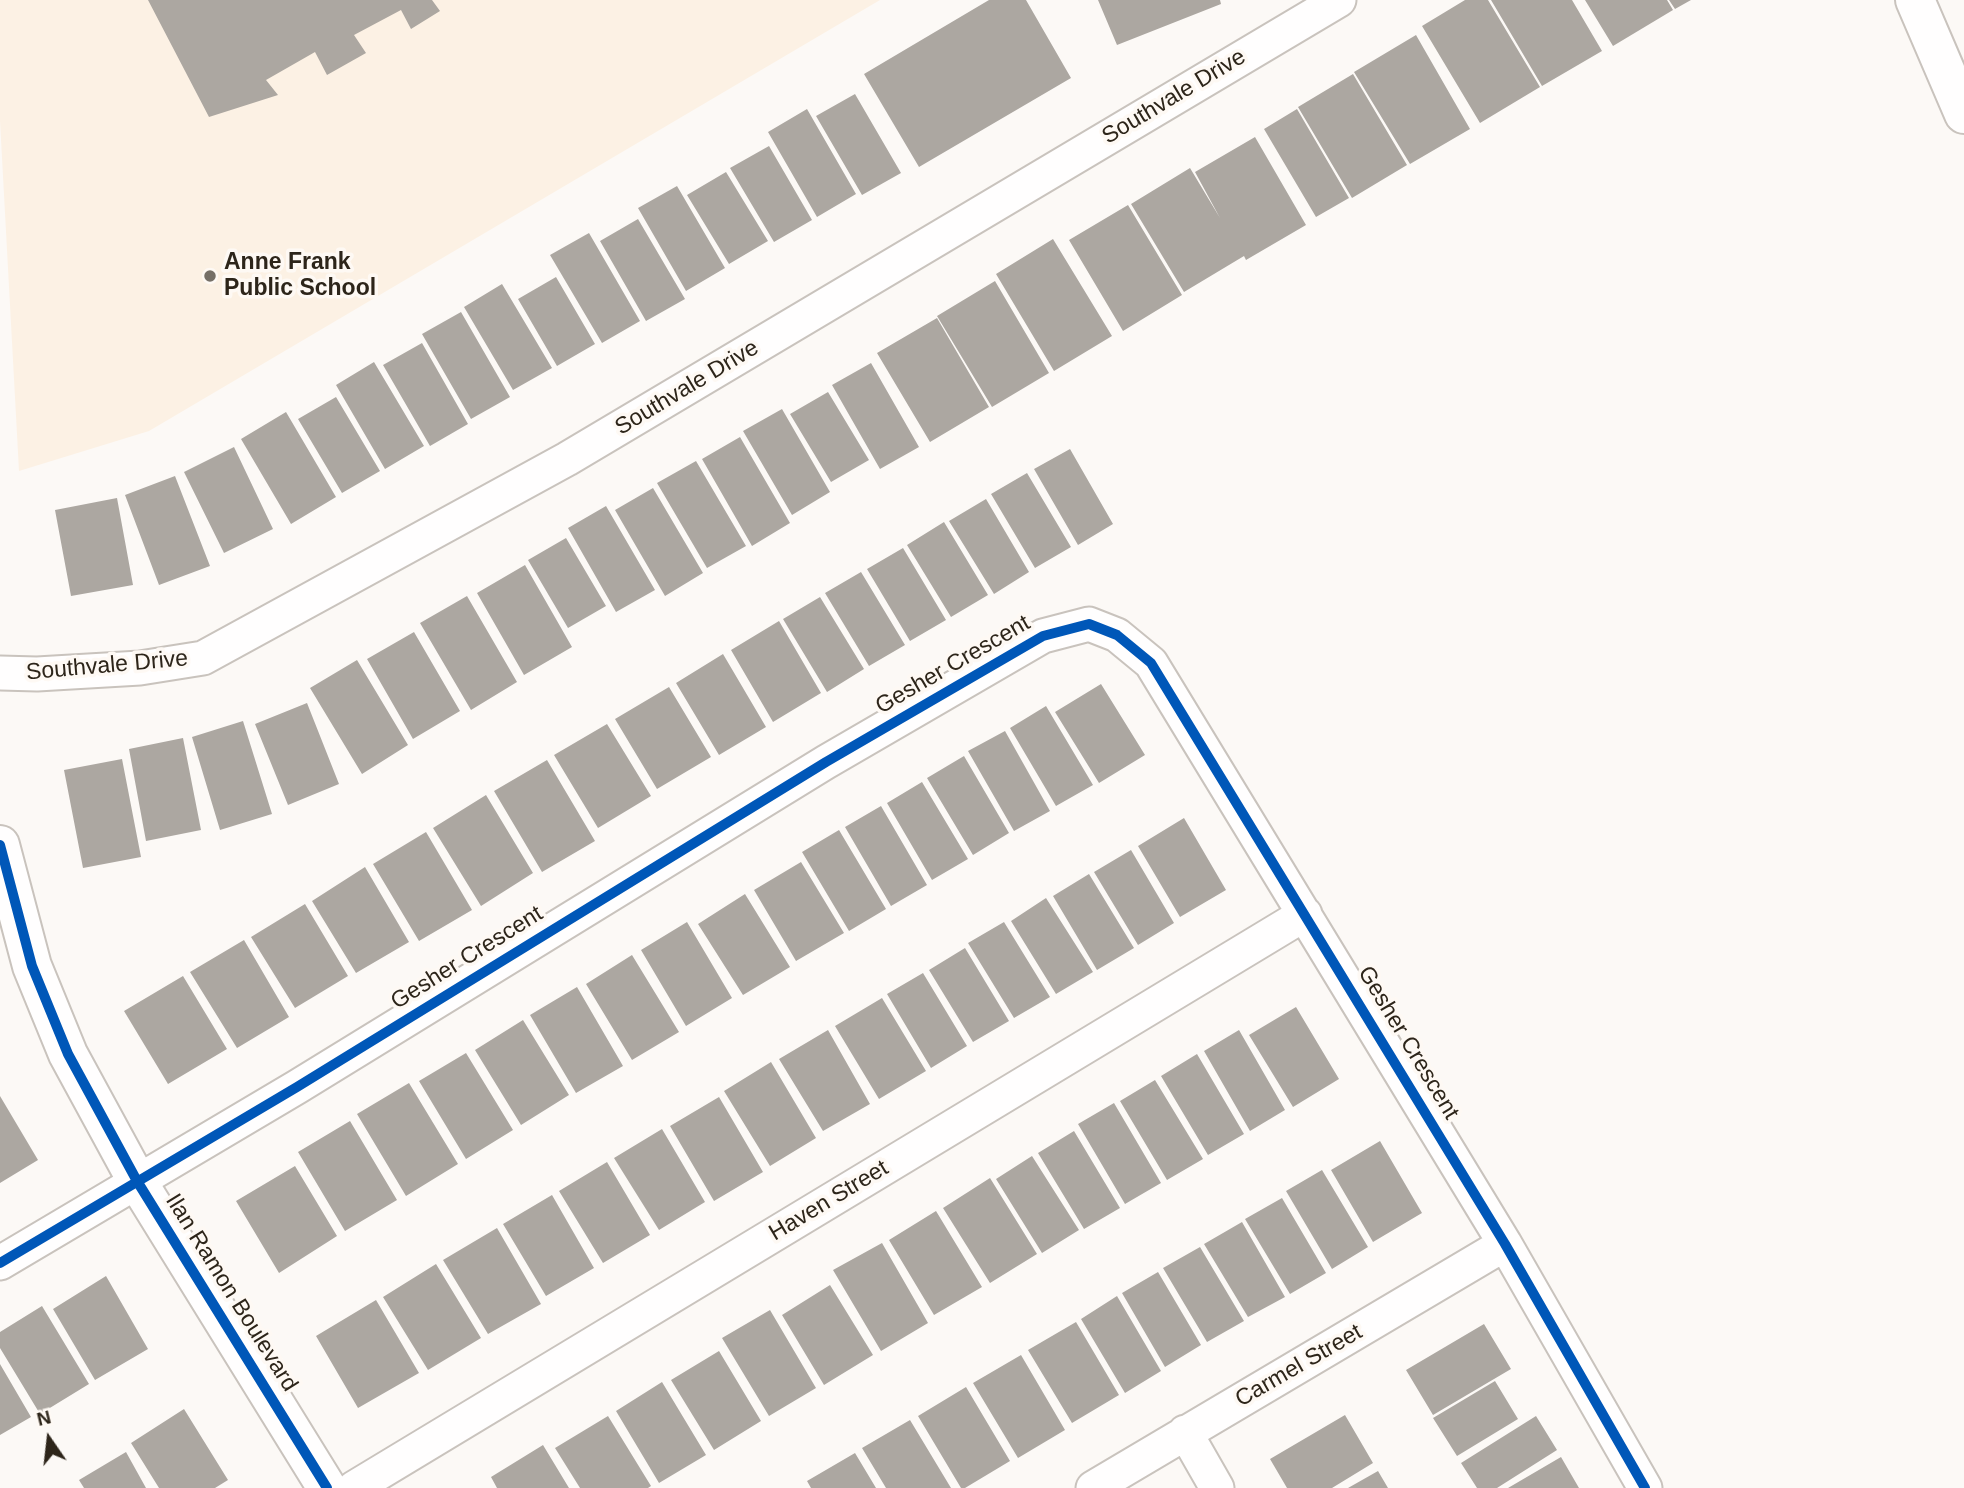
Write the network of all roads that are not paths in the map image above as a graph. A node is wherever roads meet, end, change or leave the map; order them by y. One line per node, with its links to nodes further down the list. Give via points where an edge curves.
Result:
1 (1915, 0): 3 (street)
2 (1321, 4): 4 (street, Southvale Drive, via 567,459 203,658 140,668)
3 (1964, 114)
4 (0, 673)
5 (0, 845): 7 (street, Ilan Ramon Boulevard, via 32,966 68,1054)
6 (1305, 914): 7 (street, Gesher Crescent, via 1151,663 1117,635 1088,624 1043,636 826,762); 8 (street, Gesher Crescent); 12 (street, Haven Street)
7 (137, 1181): 9 (street, Gesher Crescent); 11 (street, Ilan Ramon Boulevard)
8 (1505, 1244): 10 (street, Carmel Street); 15 (street, Gesher Crescent)
9 (0, 1263)
10 (1185, 1432): 13 (street, Carmel Street); 14 (street)
11 (327, 1488)
12 (354, 1488)
13 (1093, 1488)
14 (1217, 1488)
15 (1645, 1488)

